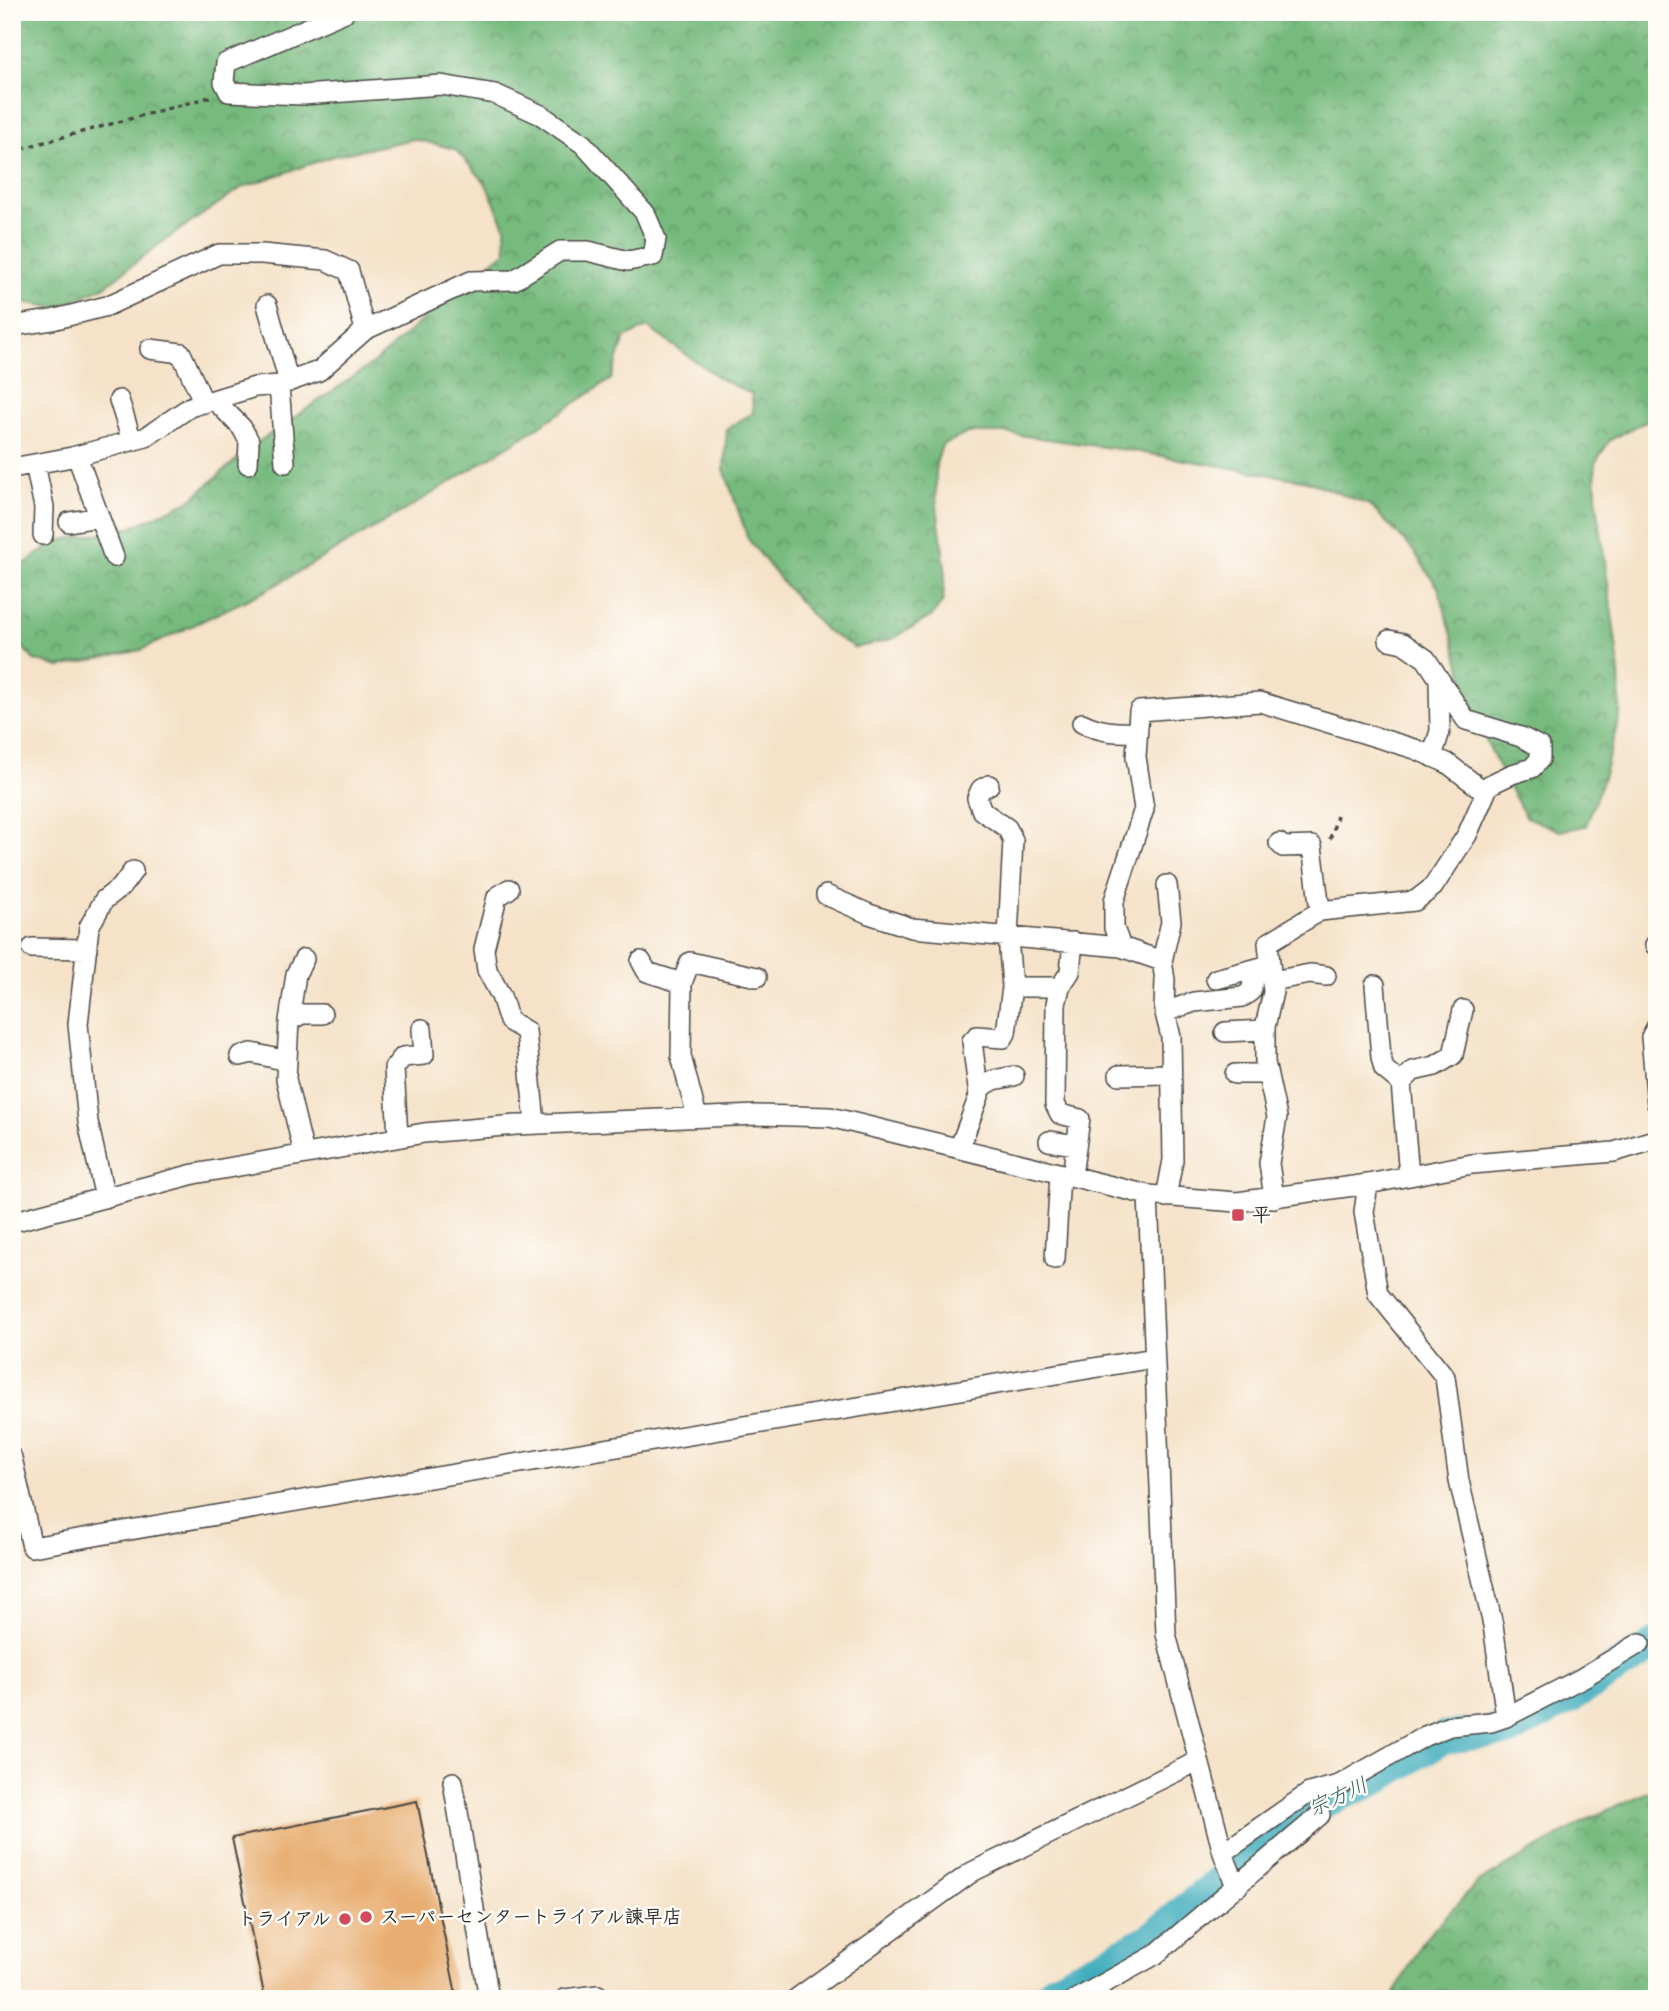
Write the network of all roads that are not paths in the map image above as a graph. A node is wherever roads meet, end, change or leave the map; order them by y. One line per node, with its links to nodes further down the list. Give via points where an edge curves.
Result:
1 (345, 12): 4 (street, via 226,63 224,82 229,92 303,95 441,85 495,94 541,115 583,144 645,213 656,239 653,257 628,261 588,251 560,251 514,280 471,282)
2 (267, 306): 6 (street)
3 (12, 326): 4 (street, via 107,306 219,254 262,254 325,260 349,271)
4 (365, 330): 6 (street, via 319,371)
5 (150, 349): 8 (street, via 181,353)
6 (284, 384): 8 (street); 11 (street)
7 (118, 400): 9 (street)
8 (209, 401): 9 (street, via 190,407 146,438); 13 (street, via 242,428 249,441)
9 (132, 441): 10 (street)
10 (77, 456): 12 (street); 15 (street)
11 (285, 463)
12 (34, 464): 14 (street); 17 (street, via 44,507)
13 (248, 464)
14 (12, 468)
15 (99, 517): 16 (street); 18 (street)
16 (69, 522)
17 (43, 536)
18 (114, 557)
19 (1389, 640): 20 (street, via 1403,643 1426,660)
20 (1439, 679): 23 (street, via 1440,731); 25 (street, via 1466,720 1540,747 1532,768 1489,785)
21 (1082, 723): 22 (street, via 1096,730)
22 (1136, 732): 23 (street, via 1139,711 1260,702); 34 (street, via 1144,809 1114,901 1114,928)
23 (1432, 757): 25 (street)
24 (989, 785): 32 (street, via 977,798 982,811 1007,828 1013,840)
25 (1486, 792): 31 (street, via 1447,866 1433,887 1415,901)
26 (1279, 844): 31 (street, via 1312,846)
27 (133, 871): 36 (street, via 104,900 89,927)
28 (1167, 885): 39 (street, via 1171,922)
29 (509, 889): 67 (street, via 497,897 484,949 487,970 509,1021 526,1031)
30 (827, 895): 32 (street, via 912,928)
31 (1321, 911): 40 (street, via 1268,943)
32 (1008, 937): 33 (street); 46 (street)
33 (1073, 942): 34 (street); 47 (street, via 1070,972)
34 (1121, 947): 39 (street)
35 (32, 948): 36 (street)
36 (87, 949): 78 (street, via 78,1024 88,1122)
37 (304, 959): 51 (street, via 296,974)
38 (641, 961): 44 (street, via 647,972)
39 (1162, 961): 49 (street)
40 (1266, 971): 41 (street); 43 (street); 49 (street, via 1243,997 1194,1002); 54 (street, via 1273,992)
41 (1326, 976)
42 (757, 977): 44 (street, via 690,962)
43 (1216, 979)
44 (682, 983): 66 (street, via 681,1056)
45 (1375, 985): 63 (street, via 1384,1069)
46 (1012, 987): 47 (street); 64 (street, via 1003,1038 977,1036 972,1041)
47 (1060, 987): 71 (street, via 1055,1104 1060,1114 1080,1119)
48 (1463, 1010): 63 (street, via 1453,1055 1435,1066 1413,1071)
49 (1165, 1012): 58 (street, via 1171,1037)
50 (322, 1014): 51 (street, via 302,1014)
51 (289, 1021): 57 (street)
52 (1657, 1026): 65 (street, via 1651,1037)
53 (422, 1029): 68 (street, via 424,1055 403,1057 394,1068)
54 (1265, 1030): 55 (street); 60 (street)
55 (1225, 1032)
56 (240, 1056): 57 (street, via 252,1053)
57 (287, 1061): 73 (street, via 286,1079)
58 (1171, 1074): 61 (street); 77 (street, via 1173,1160)
59 (1235, 1074): 60 (street)
60 (1267, 1074): 79 (street, via 1277,1117 1269,1163)
61 (1119, 1075)
62 (1014, 1076): 64 (street)
63 (1401, 1083): 75 (street)
64 (978, 1089): 72 (street)
65 (1657, 1104)
66 (697, 1117): 67 (street); 72 (street, via 830,1117)
67 (535, 1124): 68 (street)
68 (398, 1137): 73 (street)
69 (1657, 1139): 75 (street, via 1614,1152 1472,1164)
70 (1049, 1141): 71 (street)
71 (1076, 1145): 74 (street)
72 (960, 1149): 74 (street)
73 (304, 1154): 78 (street, via 194,1174)
74 (1066, 1175): 77 (street); 81 (street)
75 (1409, 1176): 76 (street)
76 (1368, 1184): 79 (street); 87 (street, via 1364,1212 1378,1294 1445,1377 1460,1482 1493,1625)
77 (1157, 1196): 79 (street, via 1237,1202); 82 (street)
78 (105, 1198): 80 (street)
79 (1273, 1198)
80 (12, 1222)
81 (1055, 1259)
82 (1153, 1358): 84 (street); 88 (street, via 1166,1634)
83 (12, 1458): 84 (street)
84 (32, 1548): 85 (street)
85 (12, 1552)
86 (1640, 1643): 87 (street)
87 (1506, 1717): 91 (street, via 1450,1726 1425,1736 1339,1785 1309,1793)
88 (1198, 1761): 91 (street); 96 (street, via 972,1872)
89 (453, 1782): 93 (street)
90 (1320, 1815): 92 (street)
91 (1224, 1855): 92 (street)
92 (1236, 1883): 97 (street, via 1155,1955)
93 (489, 1999)
94 (565, 1999): 95 (street, via 598,1995)
95 (599, 1999)
96 (796, 1999)
97 (1076, 1999)

